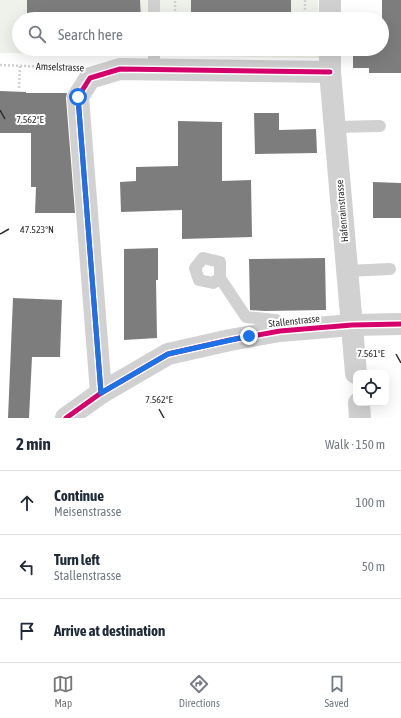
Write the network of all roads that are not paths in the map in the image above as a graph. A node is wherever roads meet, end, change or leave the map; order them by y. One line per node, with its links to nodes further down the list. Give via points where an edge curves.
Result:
1 (154, 0): 3 (lane)
2 (330, 0): 4 (street)
3 (154, 12)
4 (330, 12)
5 (330, 56): 7 (street, Hafenrainstrasse)
6 (154, 59): 7 (street); 17 (street, via 90,78 78,97)
7 (330, 72): 9 (street, Hafenrainstrasse)
8 (380, 126): 9 (lane)
9 (335, 127): 11 (street, Hafenrainstrasse)
10 (390, 268): 11 (lane)
11 (347, 271): 14 (street, Hafenrainstrasse)
12 (220, 278): 15 (lane)
13 (401, 324): 14 (street, Stallenstrasse)
14 (352, 325): 15 (street, Stallenstrasse, via 276,331); 16 (street, Hafenrainstrasse)
15 (247, 327): 17 (street, Stallenstrasse, via 168,354)
16 (356, 370)
17 (101, 393): 19 (street, Stallenstrasse)
18 (359, 406): 20 (street)
19 (66, 418)
20 (360, 418)

